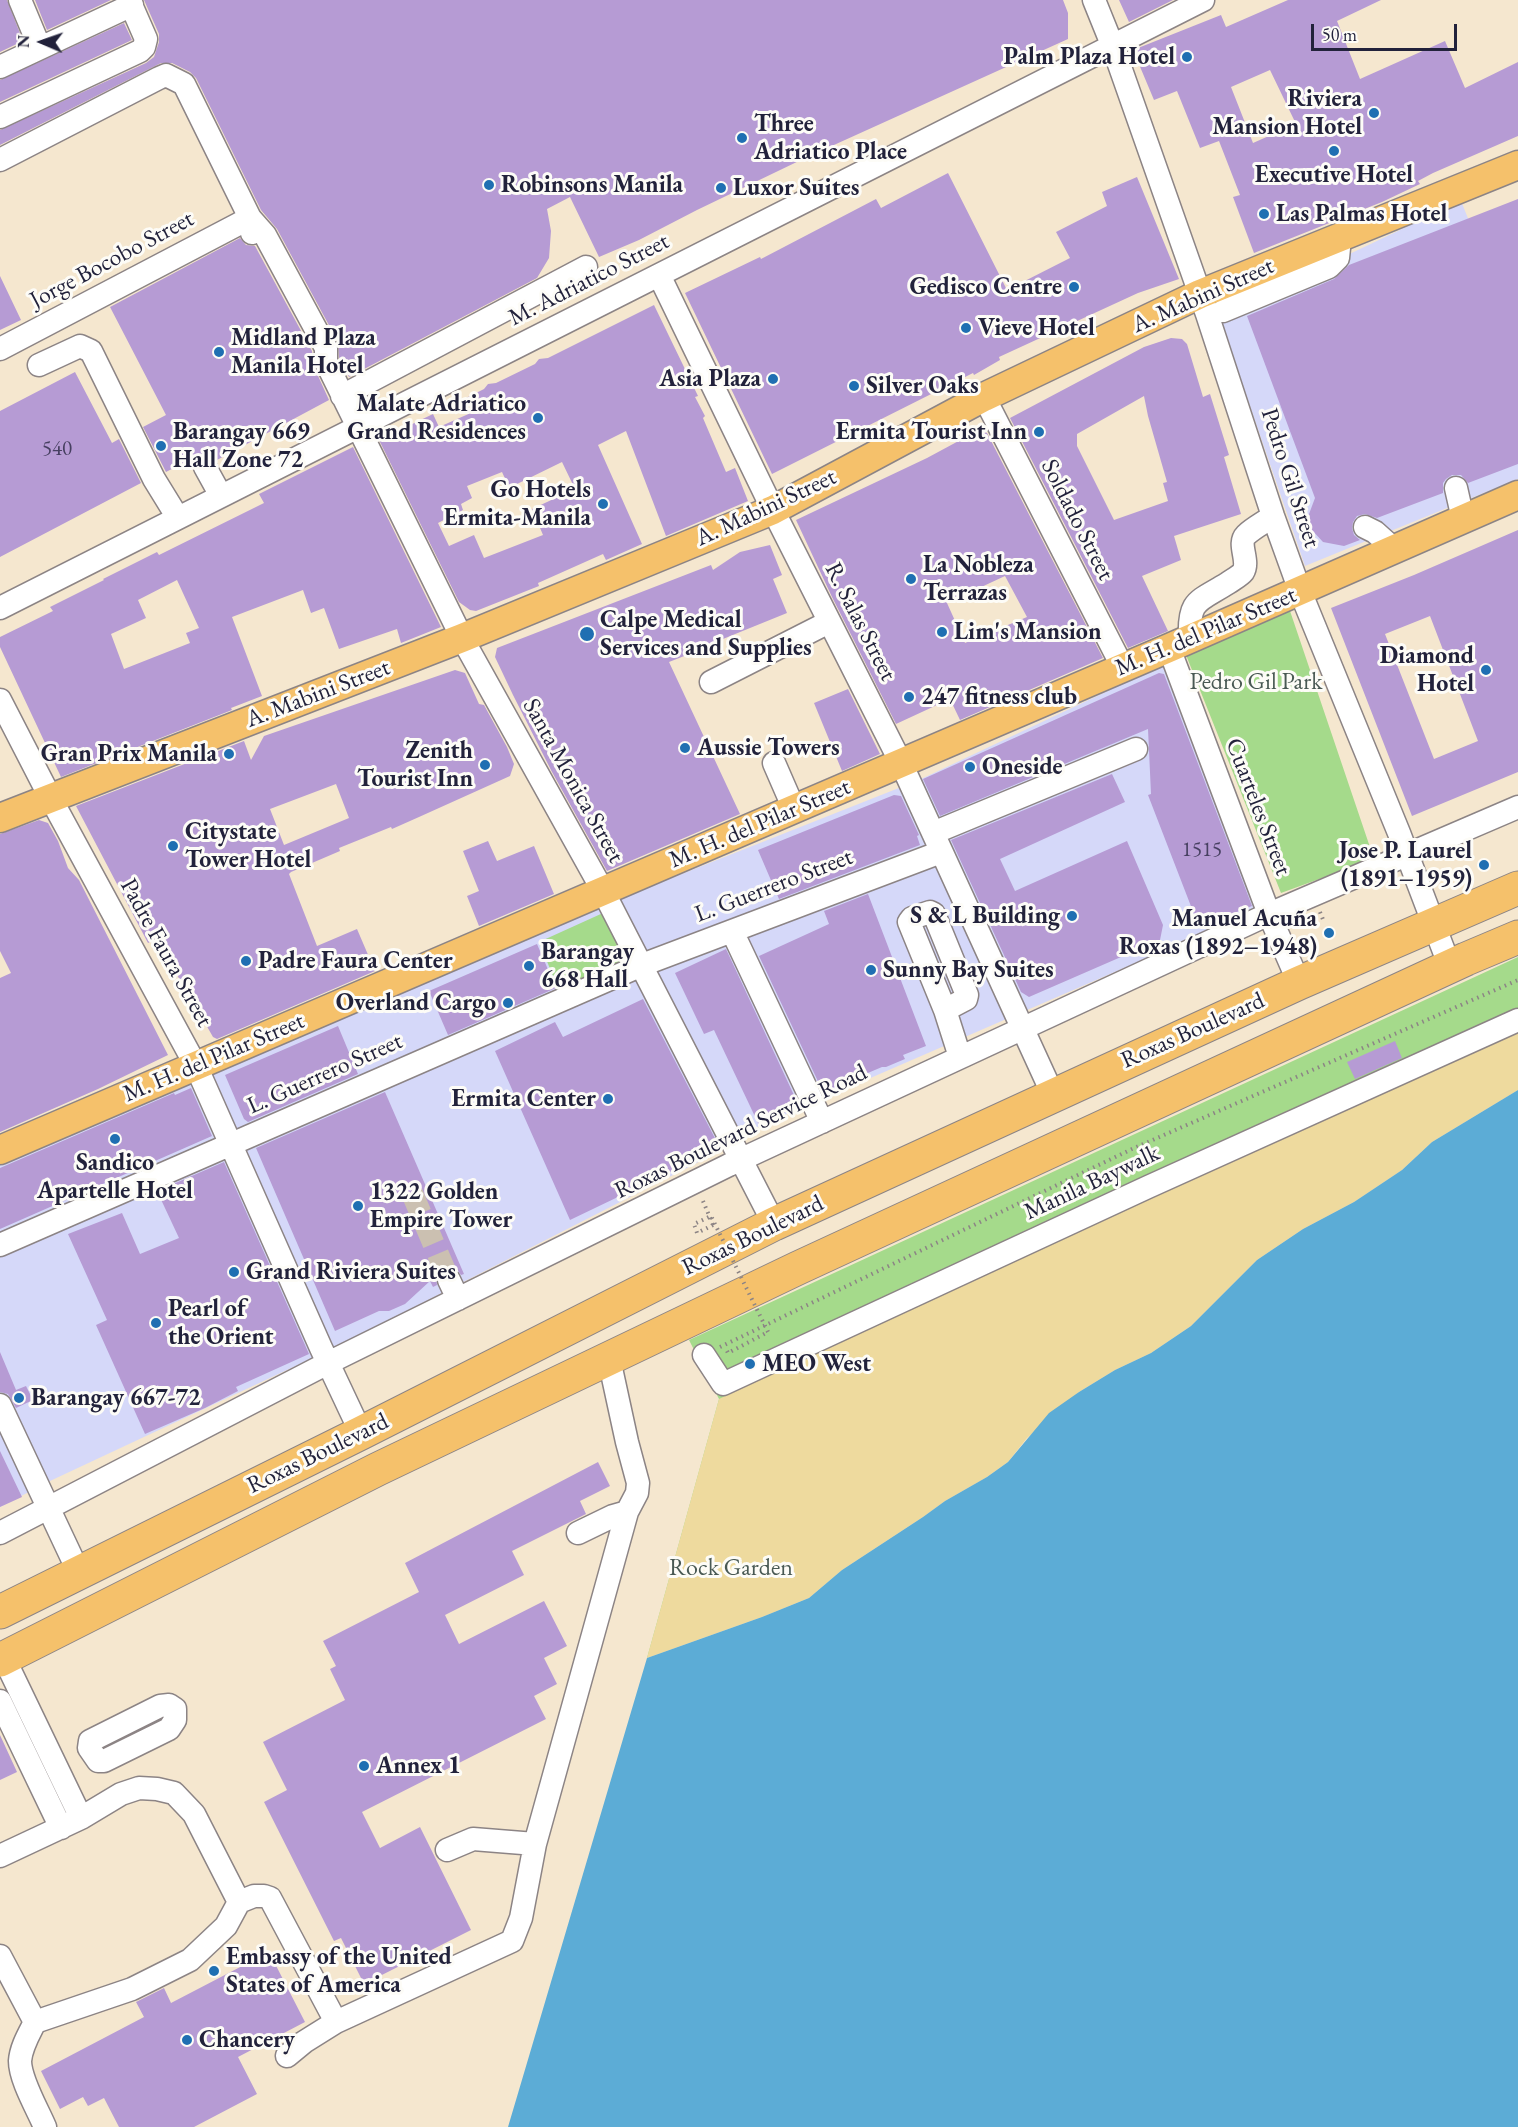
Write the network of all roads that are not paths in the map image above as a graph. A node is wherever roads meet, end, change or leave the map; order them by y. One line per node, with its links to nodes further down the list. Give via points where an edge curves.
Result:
1 (21, 0): 6 (street)
2 (1094, 0): 5 (street, Pedro Gil Street)
3 (1203, 0): 5 (street, M. Adriatico Street)
4 (131, 2): 6 (street); 8 (street, via 146,39 140,51)
5 (1113, 47): 14 (street, M. Adriatico Street); 15 (street, Pedro Gil Street)
6 (40, 48): 7 (street)
7 (0, 67)
8 (0, 117)
9 (0, 160): 11 (street, Santa Monica Street, via 166,75 184,84)
10 (1518, 165): 12 (main road, A. Mabini Street)
11 (250, 218): 17 (street, Jorge Bocobo Street); 19 (street, Santa Monica Street, via 265,235 326,348 326,362)
12 (1340, 237): 15 (main road, A. Mabini Street); 16 (street, via 1338,258 1329,267)
13 (586, 267): 19 (street)
14 (659, 275): 21 (street, M. Adriatico Street); 26 (street, R. Salas Street)
15 (1200, 294): 20 (main road, A. Mabini Street); 27 (street, Pedro Gil Street)
16 (1223, 311)
17 (0, 349)
18 (39, 365): 28 (street, via 80,346 91,351 154,479)
19 (342, 396): 21 (street, Santa Monica Street)
20 (984, 397): 26 (main road, A. Mabini Street); 37 (street, Soldado Street)
21 (358, 426): 25 (street, M. Adriatico Street); 35 (street, Santa Monica Street)
22 (205, 467): 25 (street)
23 (1456, 488): 29 (street)
24 (1518, 495): 29 (main road, M. H. del Pilar Street)
25 (221, 496): 28 (street, M. Adriatico Street)
26 (773, 510): 34 (street, R. Salas Street); 35 (main road, A. Mabini Street)
27 (1273, 516): 32 (street, Pedro Gil Street); 36 (street, via 1246,534 1243,572 1197,601)
28 (178, 518): 33 (street, M. Adriatico Street)
29 (1463, 519): 31 (main road, M. H. del Pilar Street)
30 (1365, 527): 31 (street)
31 (1394, 549): 32 (main road, M. H. del Pilar Street)
32 (1300, 591): 36 (main road, M. H. del Pilar Street); 48 (street, Pedro Gil Street)
33 (0, 608)
34 (829, 622): 38 (street); 42 (street, R. Salas Street)
35 (462, 638): 43 (main road, A. Mabini Street); 50 (street, Santa Monica Street)
36 (1180, 644): 37 (main road, M. H. del Pilar Street); 51 (street, Cuarteles Street)
37 (1123, 668): 42 (main road, M. H. del Pilar Street)
38 (711, 682)
39 (0, 700): 43 (street, Padre Faura Street)
40 (1136, 749): 47 (street, L. Guerrero Street)
41 (774, 763): 45 (street)
42 (901, 763): 45 (main road, M. H. del Pilar Street); 47 (street, R. Salas Street)
43 (51, 799): 46 (main road, A. Mabini Street); 62 (street, Padre Faura Street)
44 (1518, 807): 48 (street, Roxas Boulevard Service Road)
45 (794, 809): 50 (main road, M. H. del Pilar Street)
46 (0, 818)
47 (937, 842): 53 (street, L. Guerrero Street); 60 (street, R. Salas Street)
48 (1407, 855): 51 (street, Roxas Boulevard Service Road); 52 (street, Pedro Gil Street)
49 (1518, 888): 52 (highway, Roxas Boulevard)
50 (603, 891): 55 (street, Santa Monica Street); 62 (main road, M. H. del Pilar Street)
51 (1269, 914): 57 (street, Cuarteles Street); 60 (street, Roxas Boulevard Service Road)
52 (1433, 926): 56 (street, Pedro Gil Street); 57 (highway, Roxas Boulevard)
53 (732, 930): 55 (street, L. Guerrero Street); 64 (street)
54 (1518, 937): 56 (highway, Roxas Boulevard)
55 (642, 965): 65 (street, L. Guerrero Street); 67 (street, Santa Monica Street)
56 (1450, 966): 71 (highway, Roxas Boulevard)
57 (1299, 983): 63 (highway, Roxas Boulevard)
58 (945, 1010): 61 (street)
59 (1518, 1020): 70 (street, Manila Baywalk, via 723,1384)
60 (1022, 1030): 61 (street, Roxas Boulevard Service Road); 63 (street, R. Salas Street)
61 (960, 1057): 64 (street, Roxas Boulevard Service Road)
62 (196, 1066): 65 (street, Padre Faura Street); 66 (main road, M. H. del Pilar Street)
63 (1053, 1095): 68 (highway, Roxas Boulevard)
64 (822, 1122): 67 (street, Roxas Boulevard Service Road)
65 (230, 1145): 69 (street, L. Guerrero Street); 72 (street, Padre Faura Street)
66 (0, 1150)
67 (741, 1160): 68 (street, Santa Monica Street); 72 (street, Roxas Boulevard Service Road, via 454,1289)
68 (774, 1224): 74 (highway, Roxas Boulevard)
69 (0, 1245)
70 (704, 1355)
71 (609, 1359): 76 (street, via 638,1483); 81 (highway, Roxas Boulevard, via 378,1469)
72 (328, 1363): 74 (street, Padre Faura Street); 75 (street, Roxas Boulevard Service Road)
73 (2, 1413): 75 (street)
74 (361, 1433): 79 (highway, Roxas Boulevard)
75 (48, 1509): 77 (street, Roxas Boulevard Service Road); 79 (street)
76 (627, 1512): 78 (street); 86 (street)
77 (0, 1533)
78 (578, 1533)
79 (79, 1573): 80 (highway, Roxas Boulevard)
80 (0, 1612)
81 (2, 1659): 84 (street)
82 (0, 1701): 85 (street)
83 (93, 1754): 84 (street)
84 (59, 1770): 85 (street)
85 (71, 1823): 88 (street); 89 (street, via 139,1788 174,1794 195,1814)
86 (535, 1844): 87 (street, via 473,1839); 92 (street, via 521,1918 510,1943)
87 (447, 1850)
88 (0, 1856)
89 (239, 1902): 91 (street, via 226,1926 190,1960 132,1989); 92 (street, via 254,1896 270,1898)
90 (0, 1956): 91 (street)
91 (35, 2022): 94 (street, via 20,2062 22,2076)
92 (336, 2022): 93 (street)
93 (287, 2056)
94 (45, 2127)

